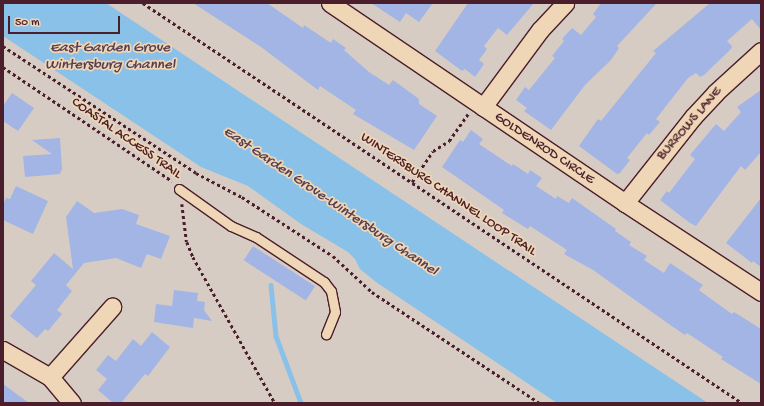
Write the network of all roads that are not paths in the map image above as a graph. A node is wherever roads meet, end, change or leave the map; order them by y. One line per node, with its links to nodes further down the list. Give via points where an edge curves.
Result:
1 (330, 3): 4 (street, GOLDENROD CIRCLE)
2 (565, 3): 4 (street)
3 (761, 51): 6 (street, BURROWS LANE, via 693,117)
4 (480, 105): 6 (street, GOLDENROD CIRCLE)
5 (179, 189): 9 (lane, via 231,226 256,237 324,282 331,291 335,312)
6 (625, 203): 7 (street, GOLDENROD CIRCLE)
7 (761, 292)
8 (112, 307): 11 (street)
9 (326, 334)
10 (3, 350): 11 (street)
11 (50, 377): 12 (street)
12 (72, 403)

